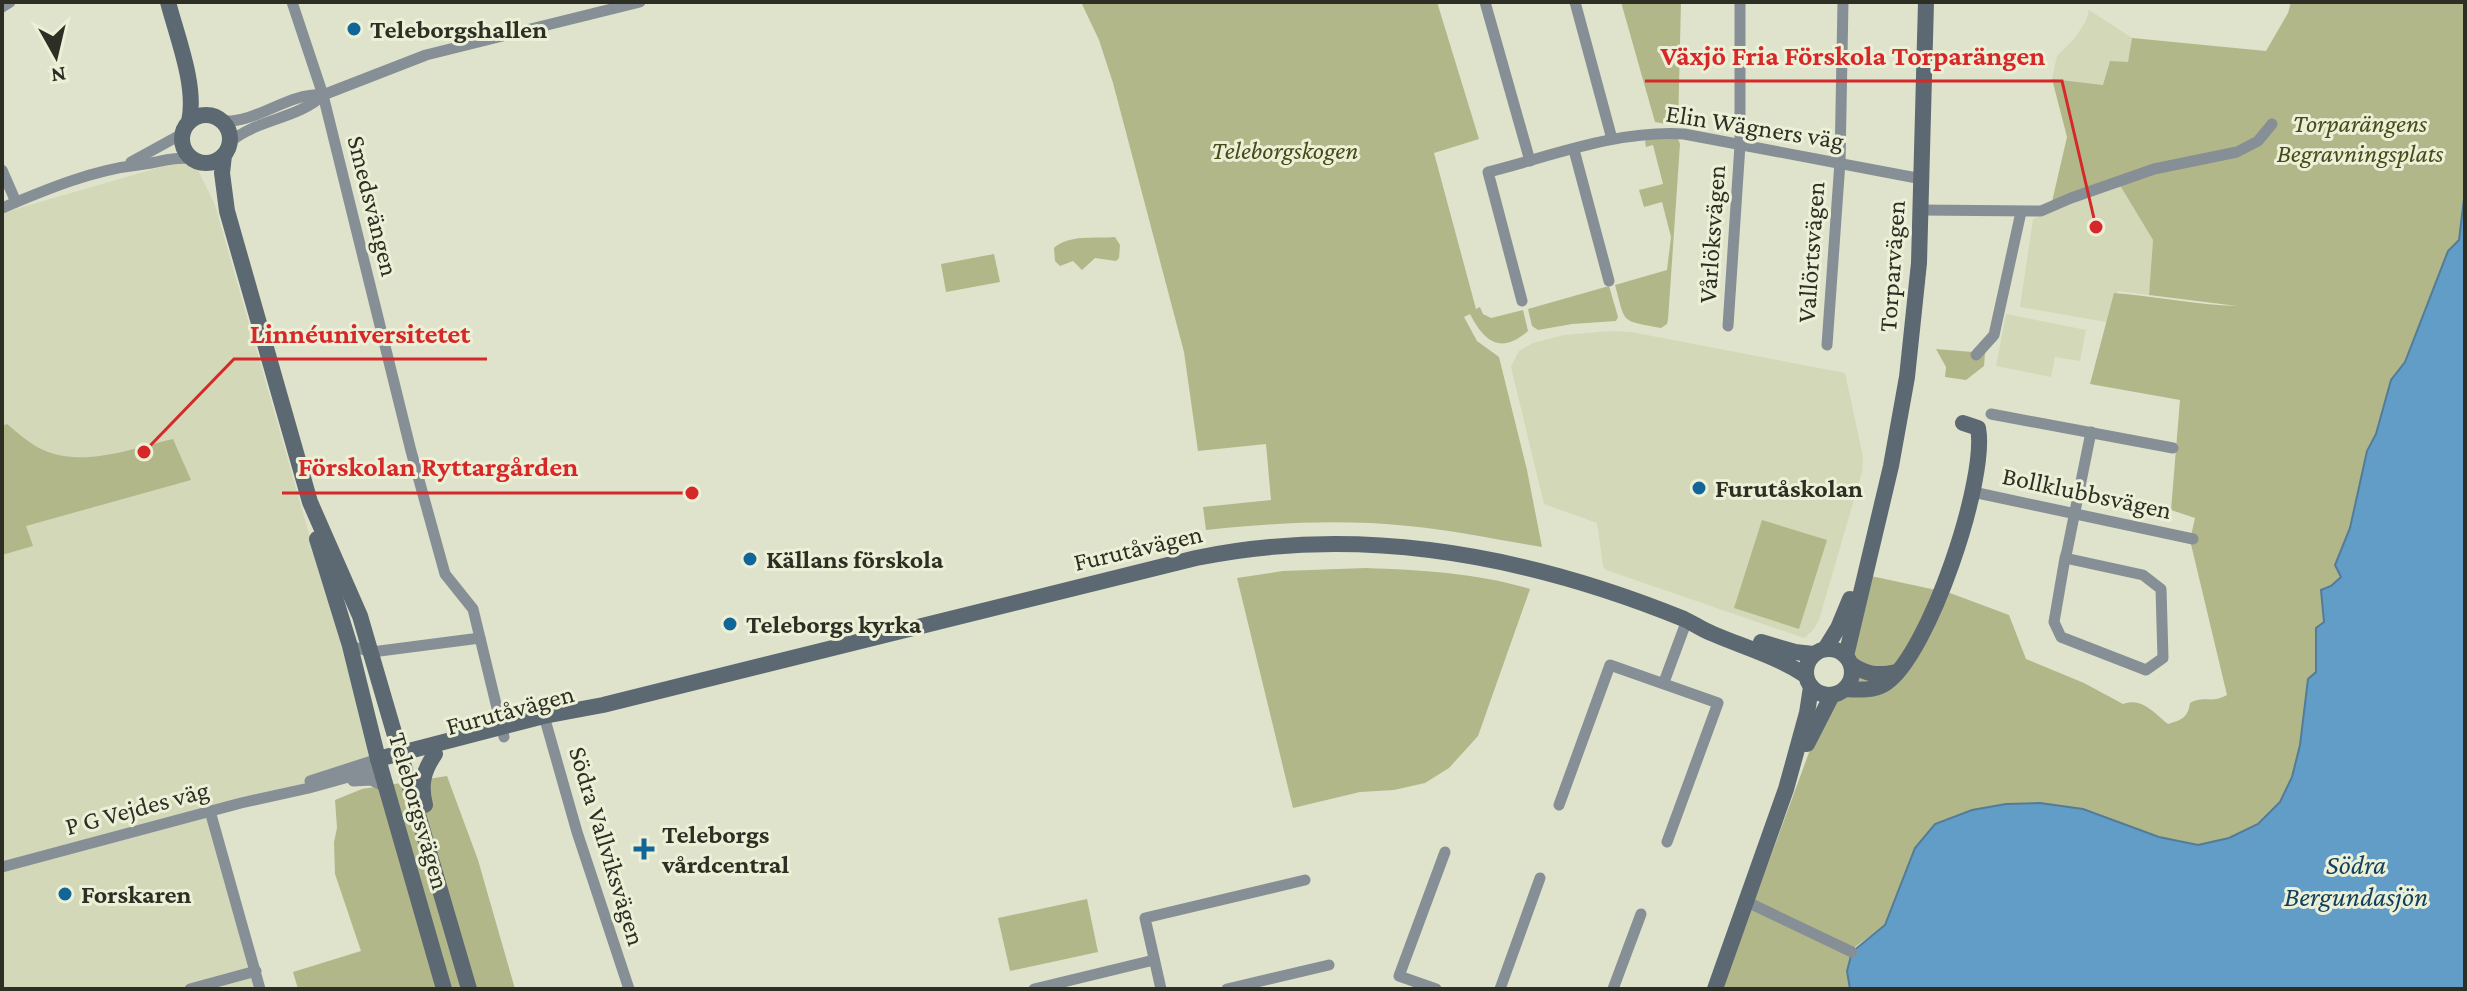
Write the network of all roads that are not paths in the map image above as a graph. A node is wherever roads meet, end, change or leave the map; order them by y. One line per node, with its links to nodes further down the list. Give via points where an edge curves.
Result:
1 (10, 2): 10 (street)
2 (168, 2): 11 (street)
3 (292, 2): 12 (street, Smedsvängen)
4 (640, 2): 12 (street, via 426,55)
5 (1485, 2): 21 (street)
6 (1575, 2): 16 (street)
7 (1740, 2): 17 (street, Vårlöksvägen)
8 (1843, 2): 22 (street, Vallörtsvägen)
9 (1926, 2): 25 (street, Torparvägen)
10 (2, 7)
11 (185, 67): 13 (street); 15 (street, via 191,112)
12 (323, 95): 13 (street, via 310,94 238,121); 18 (street, via 247,130); 47 (street, Smedsvängen, via 445,574 473,609)
13 (221, 120): 15 (street, via 203,115); 18 (street, via 229,130)
14 (2272, 124): 30 (street, via 2258,141 2237,152 2154,169 2041,211)
15 (186, 128): 20 (street, via 184,148); 23 (street)
16 (1612, 139): 17 (street, Elin Wägners väg, via 1657,132); 19 (street, Elin Wägners väg)
17 (1740, 145): 22 (street, Elin Wägners väg); 33 (street, Vårlöksvägen)
18 (227, 148): 20 (street, via 214,161); 29 (street, Teleborgsvägen, via 222,173)
19 (1574, 150): 21 (street, Elin Wägners väg); 31 (street)
20 (196, 160): 23 (street); 29 (street, Teleborgsvägen)
21 (1530, 161): 32 (street, Elin Wägners väg, via 1488,172)
22 (1840, 162): 25 (street, Elin Wägners väg); 34 (street, Vallörtsvägen)
23 (127, 165): 26 (street)
24 (2, 170): 26 (street)
25 (1922, 179): 28 (street, Torparvägen)
26 (16, 202): 27 (street)
27 (2, 208)
28 (1920, 210): 30 (street); 43 (street, Torparvägen, via 1907,377)
29 (227, 211): 41 (street, Teleborgsvägen)
30 (2021, 212): 35 (street, via 1994,335)
31 (1609, 281)
32 (1522, 301)
33 (1728, 326)
34 (1827, 345)
35 (1976, 355)
36 (1991, 414): 38 (street)
37 (1963, 423): 40 (street, via 1978,428 1980,437)
38 (2091, 432): 39 (street); 42 (street)
39 (2173, 448)
40 (1973, 492): 42 (street, Bollklubbsvägen); 52 (street, via 1935,610)
41 (310, 502): 48 (street, Teleborgsvägen, via 311,522); 49 (street, Teleborgsvägen)
42 (2075, 513): 44 (street, Bollklubbsvägen); 45 (street)
43 (1875, 530): 50 (street, Torparvägen, via 1838,628); 51 (street, Torparvägen)
44 (2193, 539)
45 (2065, 558): 45 (street, via 2054,622 2061,637 2146,670 2163,658 2161,589 2143,575)
46 (1687, 620): 50 (street, Furutåvägen, via 1778,648); 53 (street, Furutåvägen, via 1790,665); 54 (street); 56 (street, Furutåvägen, via 1496,559 1363,545 1264,548 1196,558)
47 (480, 638): 49 (street); 57 (street, Smedsvängen)
48 (350, 646): 49 (street); 59 (street, Teleborgsvägen)
49 (372, 652): 59 (street, Teleborgsvägen)
50 (1819, 652): 51 (street, via 1834,649); 53 (street, via 1808,661)
51 (1848, 660): 52 (street, via 1867,674); 55 (street, via 1852,677)
52 (1897, 672): 55 (street, via 1878,687)
53 (1808, 681): 55 (street, via 1818,693); 62 (street, via 1807,713)
54 (1664, 682): 64 (street, via 1610,665); 67 (street, via 1718,703)
55 (1838, 692): 62 (street, via 1819,717)
56 (545, 721): 57 (street, Furutåvägen); 83 (street, Södra Vallviksvägen)
57 (503, 732): 58 (street, Furutåvägen); 59 (street, Furutåvägen)
58 (435, 754): 59 (street, Furutåvägen); 66 (street, via 422,783)
59 (391, 760): 60 (street, P G Vejdes väg); 61 (street, Teleborgsvägen); 63 (street, P G Vejdes väg); 66 (street, Teleborgsvägen)
60 (328, 783): 61 (street, via 367,780); 63 (street, P G Vejdes väg)
61 (386, 787): 81 (street, Teleborgsvägen)
62 (1786, 789): 72 (street)
63 (284, 793): 65 (street, P G Vejdes väg)
64 (1559, 805)
65 (210, 811): 69 (street, P G Vejdes väg); 77 (street)
66 (426, 838): 82 (street, Teleborgsvägen)
67 (1667, 842)
68 (1445, 852): 87 (street, via 1399,976)
69 (2, 867)
70 (1540, 878): 88 (street)
71 (1305, 880): 75 (street, via 1145,918)
72 (1745, 901): 74 (street); 78 (street)
73 (1641, 914): 89 (street)
74 (1852, 952)
75 (1154, 960): 84 (street); 85 (street)
76 (1329, 965): 86 (street)
77 (256, 971): 79 (street); 80 (street)
78 (1715, 985)
79 (190, 989)
80 (260, 989)
81 (444, 989)
82 (469, 989)
83 (629, 989)
84 (1034, 989)
85 (1161, 989)
86 (1227, 989)
87 (1436, 989)
88 (1500, 989)
89 (1613, 989)

